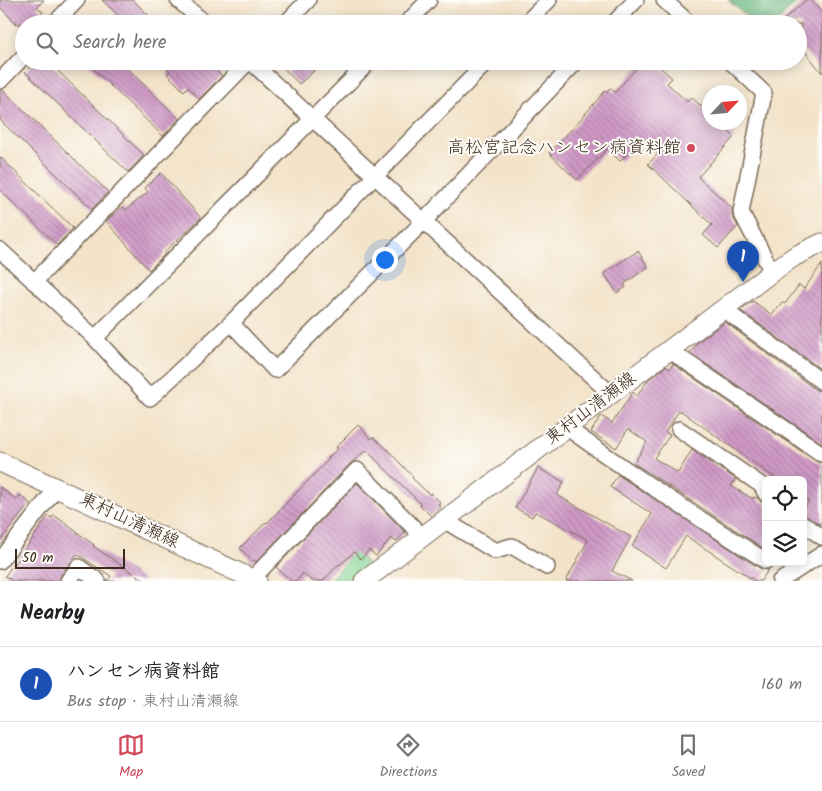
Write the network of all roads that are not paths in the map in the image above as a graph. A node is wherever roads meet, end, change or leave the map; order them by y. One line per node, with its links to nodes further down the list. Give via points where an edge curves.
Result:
1 (77, 0): 8 (street)
2 (178, 0): 9 (street)
3 (308, 0): 10 (street)
4 (429, 0): 11 (street)
5 (549, 0): 12 (street)
6 (636, 0): 13 (street)
7 (664, 0): 14 (street)
8 (63, 15)
9 (196, 15)
10 (294, 15)
11 (415, 15)
12 (534, 15)
13 (622, 15)
14 (680, 15)
15 (15, 65): 22 (street)
16 (240, 70): 29 (street)
17 (259, 70): 23 (street)
18 (361, 70): 23 (street)
19 (479, 70): 24 (street)
20 (568, 70): 25 (street)
21 (740, 70): 28 (street, via 764,93 741,212)
22 (0, 81)
23 (312, 118): 24 (street); 32 (street, via 95,338)
24 (374, 176): 25 (street); 31 (street)
25 (424, 221): 31 (street, via 275,370); 35 (street)
26 (822, 243): 28 (main road, 東村山清瀬線)
27 (0, 250): 29 (street)
28 (772, 272): 30 (main road, 東村山清瀬線)
29 (34, 282): 32 (street)
30 (723, 309): 33 (main road, 東村山清瀬線); 34 (street)
31 (231, 322): 32 (street, via 150,398)
32 (91, 334)
33 (670, 350): 35 (main road, 東村山清瀬線); 38 (street)
34 (822, 382)
35 (611, 394): 36 (main road, 東村山清瀬線)
36 (566, 427): 42 (main road, 東村山清瀬線); 47 (street, via 622,468)
37 (679, 429): 40 (street)
38 (822, 454)
39 (1, 464): 41 (main road, 東村山清瀬線)
40 (762, 486)
41 (57, 487): 48 (street); 52 (main road, 東村山清瀬線)
42 (444, 520): 44 (main road, 東村山清瀬線); 50 (street, via 495,552 512,546)
43 (807, 527): 45 (street)
44 (422, 536): 52 (street, via 357,470); 55 (main road, 東村山清瀬線)
45 (822, 537)
46 (822, 554): 51 (street)
47 (762, 559)
48 (0, 561)
49 (771, 566): 51 (street)
50 (547, 567)
51 (784, 578)
52 (254, 580)
53 (68, 581): 54 (street, via 79,567)
54 (98, 581)
55 (364, 581)

